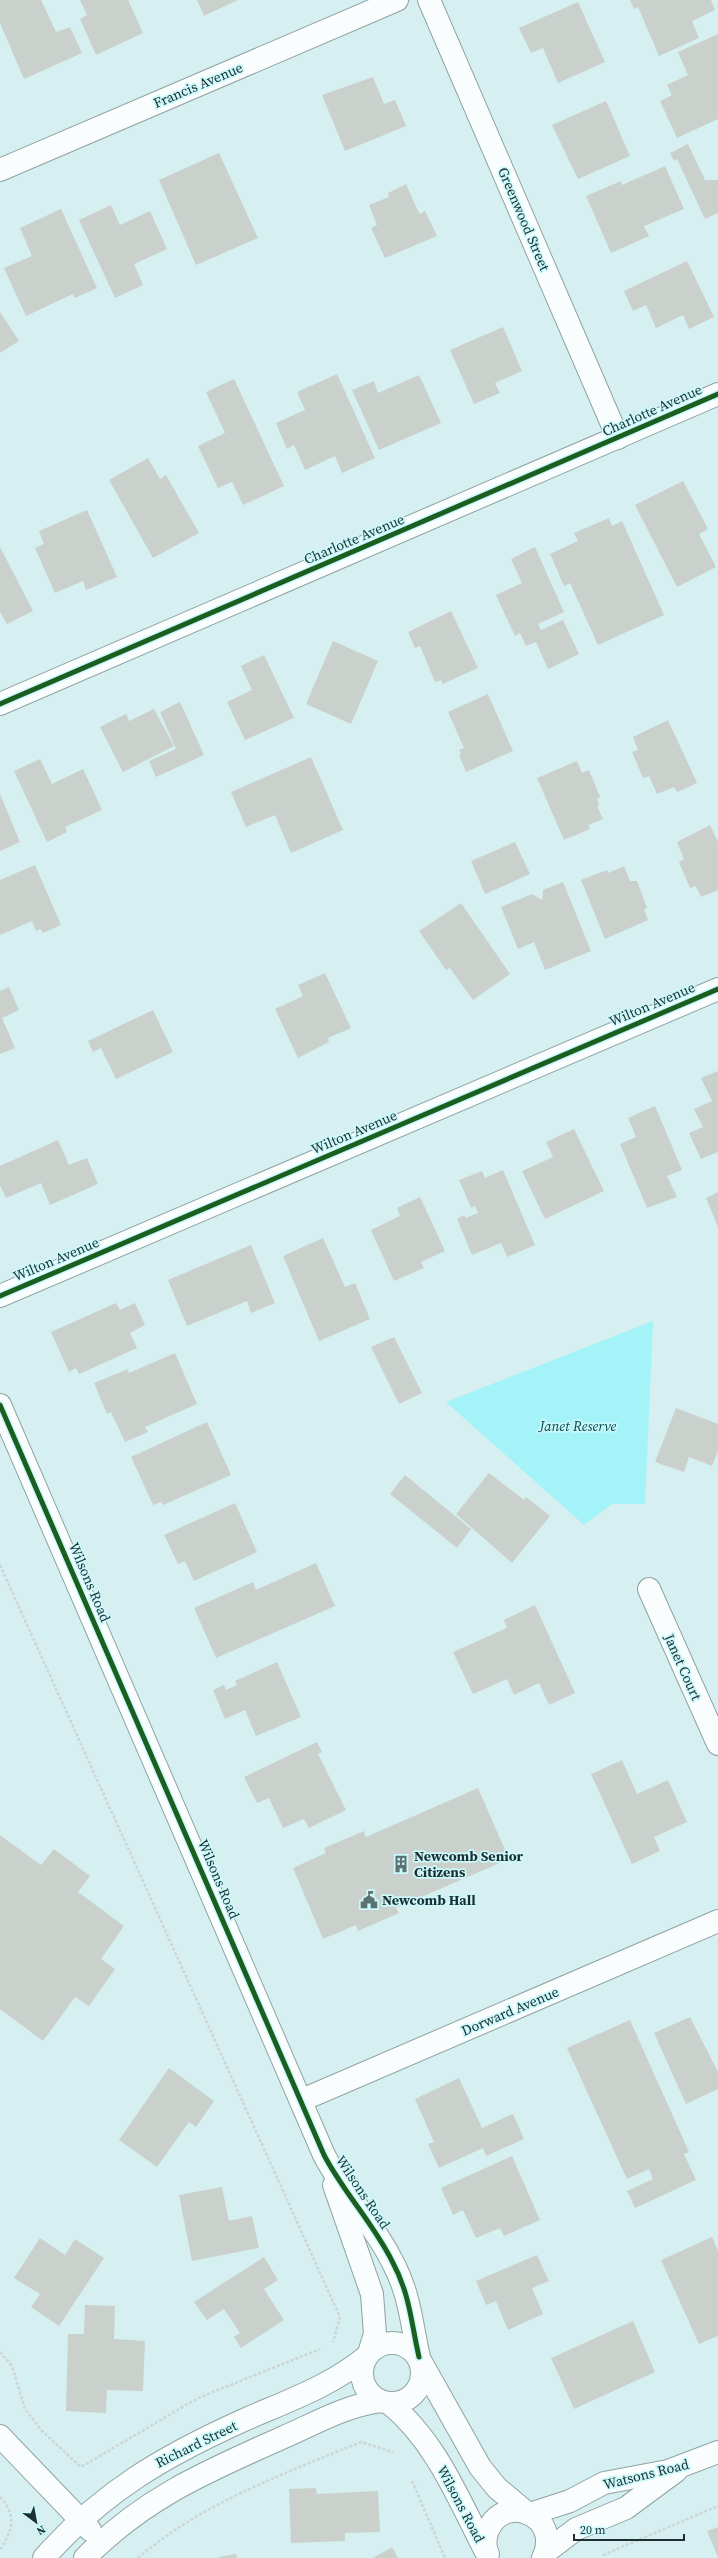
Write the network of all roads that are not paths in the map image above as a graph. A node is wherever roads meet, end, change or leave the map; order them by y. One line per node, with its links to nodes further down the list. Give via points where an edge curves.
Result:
1 (397, 0): 3 (street, Francis Avenue)
2 (429, 0): 5 (street, Greenwood Street)
3 (0, 170)
4 (718, 394): 5 (street, Charlotte Avenue)
5 (618, 438): 6 (street, Charlotte Avenue)
6 (0, 704)
7 (718, 989): 8 (street, Wilton Avenue)
8 (0, 1296)
9 (0, 1405): 13 (street, Wilsons Road)
10 (649, 1589): 11 (street, Janet Court)
11 (718, 1744)
12 (718, 1921): 13 (street, Dorward Avenue)
13 (302, 2100): 14 (street, Wilsons Road)
14 (324, 2155): 15 (street, Wilsons Road, via 372,2294 376,2334); 16 (street, Wilsons Road, via 336,2178 384,2245 398,2272 413,2316)
15 (368, 2355): 16 (street, via 382,2344 399,2343 413,2351); 17 (street, via 362,2374 363,2382 367,2390); 22 (street, Richard Street, via 334,2380 163,2458 120,2486)
16 (420, 2359): 17 (street, via 423,2377 417,2391 405,2401); 21 (street, Wilsons Road, via 480,2467 497,2488)
17 (385, 2402): 23 (street, Richard Street, via 346,2408 185,2482 137,2512); 24 (street, Wilsons Road, via 408,2420 429,2446)
18 (0, 2436): 22 (street)
19 (718, 2452): 20 (street, Watsons Road)
20 (695, 2462): 21 (street, Watsons Road, via 668,2471 612,2481 570,2501); 25 (street, Watsons Road, via 669,2476 626,2508 576,2529)
21 (528, 2513): 24 (street, Watsons Road, via 506,2513 494,2520 485,2538); 25 (street, Wilsons Road, via 538,2520 546,2532)
22 (80, 2520): 23 (street); 26 (street, Richard Street)
23 (102, 2541): 27 (street, Richard Street)
24 (488, 2555)
25 (545, 2555)
26 (44, 2558)
27 (85, 2558)

